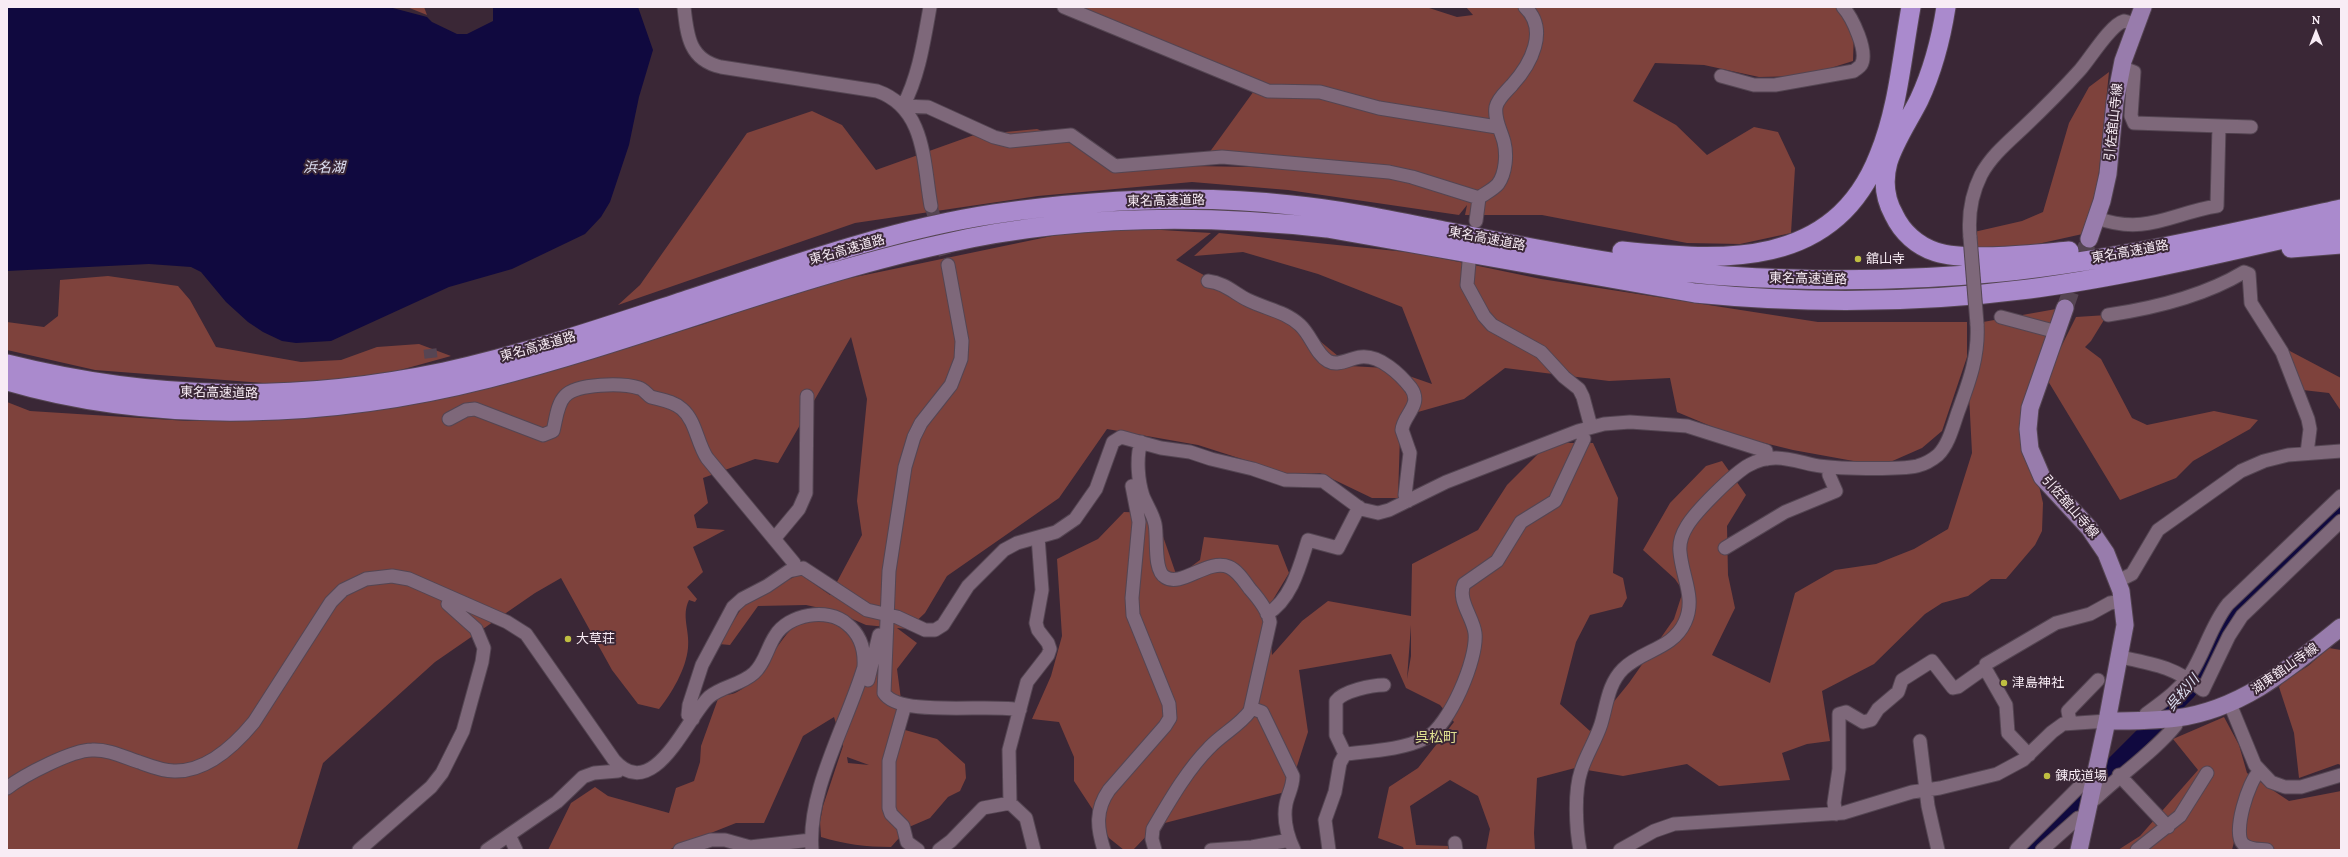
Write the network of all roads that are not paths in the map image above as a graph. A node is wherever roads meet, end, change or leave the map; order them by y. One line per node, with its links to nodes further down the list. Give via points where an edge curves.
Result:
1 (684, 7): 12 (street, via 690,44 708,63 877,91 892,97)
2 (930, 7): 12 (street, via 920,60 910,93)
3 (1064, 7): 14 (street, via 1268,91 1320,92 1379,108)
4 (1525, 7): 14 (street, via 1531,13 1538,29 1537,43 1522,73 1496,107)
5 (1843, 7): 11 (street, via 1851,16 1864,56 1861,65 1854,71 1775,85 1754,85)
6 (1911, 7): 22 (highway, via 1891,113 1874,167 1847,207 1808,236 1782,248 1754,254 1709,257)
7 (1946, 7): 18 (highway, via 1933,66 1891,155 1886,174 1888,199 1897,222 1910,237 1926,248 1955,256 2062,252)
8 (2143, 7): 9 (main road, 引佐舘山寺線)
9 (2135, 24): 10 (main road, 引佐舘山寺線); 42 (street, bridge, via 2124,21 2116,25 2061,92 1993,157 1981,174 1973,194 1969,215 1977,324 1976,354 1972,374 1947,441 1937,456 1914,467)
10 (2122, 67): 13 (street, via 2134,72 2131,116 2134,123); 19 (main road, 引佐舘山寺線, via 2115,102 2108,174)
11 (1721, 76)
12 (903, 106): 16 (street, via 928,107 994,137 1010,141 1071,135 1116,166 1222,156 1389,172); 17 (street, via 917,127)
13 (2219, 126): 15 (street); 19 (street, via 2217,206 2154,224 2122,225)
14 (1497, 127): 16 (street, via 1504,142 1506,163 1498,184)
15 (2251, 127)
16 (1479, 198): 20 (street)
17 (931, 206)
18 (2341, 209): 22 (highway, 東名高速道路, via 2108,257 2004,272 1877,280 1724,276 1669,270)
19 (2097, 218): 23 (main road, 引佐舘山寺線)
20 (1476, 221)
21 (2341, 226): 27 (highway, 東名高速道路)
22 (1463, 235): 33 (highway, 東名高速道路, via 1293,205 1220,200 1145,200 1063,205 986,215 913,231 816,258 529,350 391,382 252,395 205,394 103,384)
23 (2089, 239)
24 (2341, 244): 27 (highway, via 2289,248)
25 (1469, 262): 37 (street, via 1467,285 1484,316 1492,325 1541,352 1579,389 1584,397)
26 (948, 265): 55 (street, via 962,341 962,359 956,377 921,423 909,451 890,561)
27 (2130, 272): 34 (highway, 東名高速道路, via 2029,289 1963,294 1855,300 1752,298 1634,284 1327,228 1267,221 1121,220 998,233 897,254 814,277 580,352 489,378 354,404 255,410 168,408 78,396)
28 (1208, 281): 45 (street, via 1225,285 1248,300 1293,319 1306,330 1328,360 1338,363 1360,357 1373,358 1385,364 1410,388 1414,404 1402,430 1410,453 1405,495)
29 (2065, 308): 32 (main road, 引佐舘山寺線)
30 (2108, 315): 40 (street, via 2133,312 2204,292 2244,272 2249,274 2251,303 2282,352 2308,419 2310,429)
31 (2001, 317): 32 (street)
32 (2057, 332): 52 (main road, 引佐舘山寺線, via 2030,408 2030,449 2037,468 2048,485 2099,540)
33 (7, 364)
34 (7, 381)
35 (807, 396): 49 (street, via 806,493 799,509)
36 (449, 419): 49 (street, via 466,410 476,409 543,435 552,431 562,401 569,392 604,385 641,388 650,396 669,401 683,409 707,458)
37 (1586, 429): 41 (street, via 1630,422 1687,426 1766,451); 45 (street, via 1439,485); 74 (street, via 1584,439 1555,502 1522,522 1497,561 1464,584 1462,595 1475,632 1474,648 1462,691 1435,730 1419,741 1382,750)
38 (1141, 442): 43 (street); 46 (street, via 1190,452 1285,480 1323,481); 48 (street, via 1124,437 1115,440 1096,489 1080,514 1063,528)
39 (2341, 451): 40 (street)
40 (2307, 454): 52 (street, via 2288,455 2264,461 2230,478 2158,530 2132,574)
41 (1767, 459): 42 (street, via 1788,458); 102 (street, via 1749,465 1736,474 1691,520 1683,532 1680,553 1689,593 1688,614 1673,638 1629,664 1618,675 1611,688 1599,731 1579,779)
42 (1829, 467): 50 (street, via 1829,475 1836,491 1785,512)
43 (1139, 474): 56 (street, via 1142,492 1156,526 1160,573 1164,577 1174,579 1215,565 1230,567 1259,599); 98 (street, via 1136,474 1132,481 1139,522 1132,607 1135,624 1169,704 1170,713 1165,726 1102,801 1098,820)
44 (2341, 496): 61 (street, via 2228,604 2217,619)
45 (1408, 501): 46 (street, via 1378,513)
46 (1359, 507): 56 (street, via 1338,548 1308,540 1292,586)
47 (2341, 521): 61 (street, via 2242,616 2229,636 2203,690)
48 (1038, 537): 55 (street, via 1010,546 998,554 963,592 940,628 925,630); 66 (street, via 1042,590 1036,623 1050,649 1027,682)
49 (774, 539): 51 (street)
50 (1725, 548)
51 (796, 568): 55 (street, via 807,570 866,610); 67 (street, via 742,599 733,607 700,671 689,705 688,715)
52 (2118, 581): 54 (main road, 引佐舘山寺線)
53 (451, 598): 76 (street, via 507,622 526,634); 81 (street, via 409,580 392,576 366,579 343,590 326,609 251,726 231,746 203,764 169,771 105,751 87,750 32,773); 91 (street, via 448,604 476,629 484,648 464,731 442,773 431,787)
54 (2122, 601): 58 (main road, 引佐舘山寺線, via 2125,625); 59 (street, via 2110,603 2090,614 2056,623 1991,660 1986,664)
55 (887, 614): 63 (street, via 884,693); 72 (street, via 879,634 870,674 848,736 844,739)
56 (1268, 614): 65 (street, via 1269,629)
57 (2341, 628): 64 (main road, 湖東舘山寺線, via 2276,679)
58 (2120, 657): 61 (street, via 2163,667); 69 (main road, 引佐舘山寺線)
59 (1986, 670): 75 (street, via 2006,705 2008,733); 85 (street, via 1952,688 1932,661 1902,680 1898,692 1878,709 1871,720 1863,722 1846,712 1839,714 1839,769 1834,803)
60 (2098, 680): 71 (street, via 2091,694 2068,711)
61 (2193, 681): 70 (street, via 2146,714)
62 (1384, 685): 74 (street, via 1367,686 1336,701 1336,735)
63 (905, 704): 66 (street, via 922,708); 95 (street, via 889,761 889,808 902,826 907,842)
64 (2230, 704): 68 (main road, 湖東舘山寺線); 77 (street)
65 (1251, 708): 90 (street, via 1262,712 1293,776 1285,810); 99 (street, via 1245,718 1217,740 1194,766 1153,829)
66 (1020, 710): 84 (street, via 1008,753)
67 (693, 719): 72 (street, via 710,697 755,673 764,660 774,636 781,629 805,616 826,614 850,627 859,638 864,652 862,675); 76 (street, via 669,753 654,767 637,772)
68 (2174, 719): 70 (main road, 湖東舘山寺線); 80 (street, via 2176,725 2169,734)
69 (2107, 721): 70 (main road, 湖東舘山寺線); 71 (street); 82 (main road, 引佐舘山寺線)
70 (2146, 721)
71 (2070, 722): 75 (street, via 2057,727)
72 (839, 738): 89 (street, via 816,799 811,824)
73 (1920, 741): 83 (street)
74 (1345, 754): 101 (street, via 1340,763 1335,792 1325,820)
75 (2029, 755): 83 (street, via 1997,774)
76 (621, 767): 88 (street, via 618,771 594,773 583,778 557,802)
77 (2259, 772): 79 (street, via 2278,785 2293,788); 109 (street, via 2253,777 2238,834 2248,848)
78 (2207, 773): 87 (street, via 2180,816)
79 (2341, 775)
80 (2119, 776): 82 (street, via 2095,799); 87 (street)
81 (7, 788)
82 (2091, 789): 86 (main road, 引佐舘山寺線); 105 (street, via 2085,781)
83 (1926, 790): 85 (street, via 1872,802); 104 (street)
84 (1010, 803): 96 (street, via 984,808); 97 (street, via 1026,818)
85 (1836, 814): 103 (street, via 1674,824 1654,831)
86 (2085, 819): 106 (street, via 2078,818); 107 (main road, 引佐舘山寺線)
87 (2168, 827): 108 (street)
88 (509, 835): 92 (street); 93 (street)
89 (812, 845): 94 (street, via 750,847 725,840 710,840)
90 (1292, 845): 100 (street)
91 (359, 850)
92 (488, 850)
93 (516, 850)
94 (680, 850)
95 (918, 850)
96 (939, 850)
97 (1034, 850)
98 (1104, 850)
99 (1155, 850)
100 (1211, 850)
101 (1329, 850)
102 (1580, 850)
103 (1620, 850)
104 (1937, 850)
105 (2016, 850)
106 (2042, 850)
107 (2078, 850)
108 (2137, 850)
109 (2267, 850)

